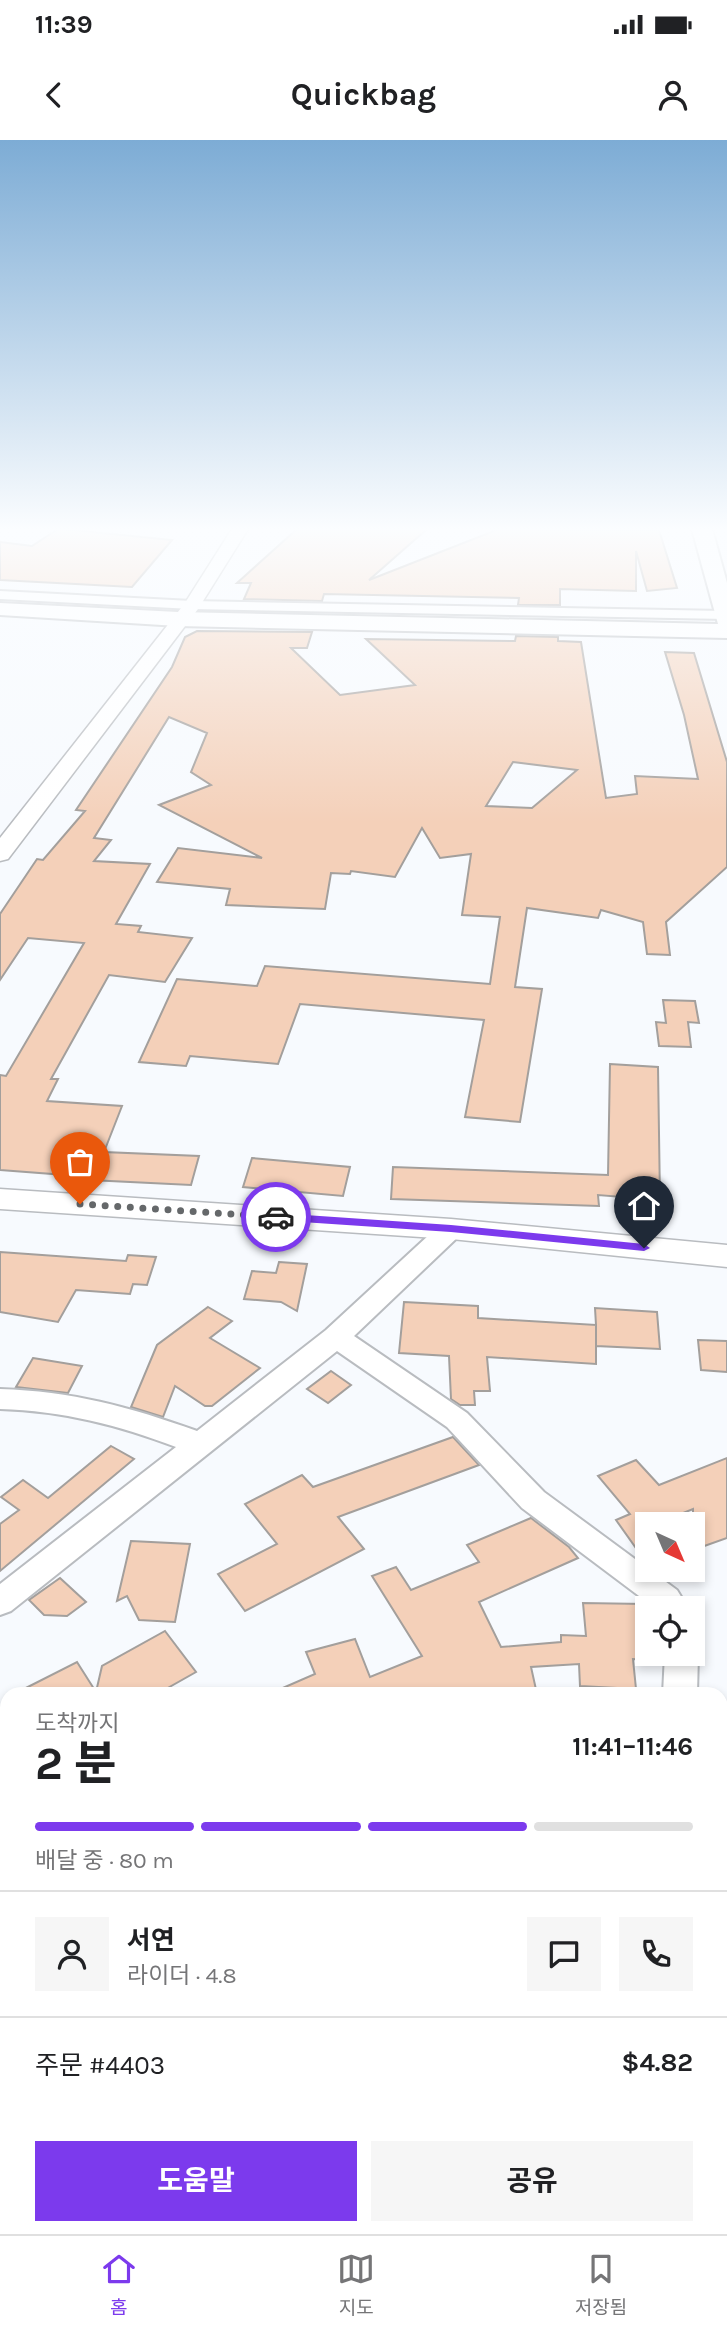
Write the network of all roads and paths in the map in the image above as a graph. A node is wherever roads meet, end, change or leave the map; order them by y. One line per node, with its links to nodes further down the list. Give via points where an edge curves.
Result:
1 (174, 627): 2 (street)
2 (1, 850)
3 (0, 1199): 4 (street)
4 (451, 1228): 5 (street); 6 (street)
5 (727, 1256)
6 (336, 1337): 8 (street); 9 (street, via 457,1420 533,1500)
7 (0, 1399): 8 (street, via 122,1415)
8 (200, 1444): 10 (street)
9 (662, 1596)
10 (0, 1602)
11 (681, 1666): 12 (street)
12 (680, 1687)

